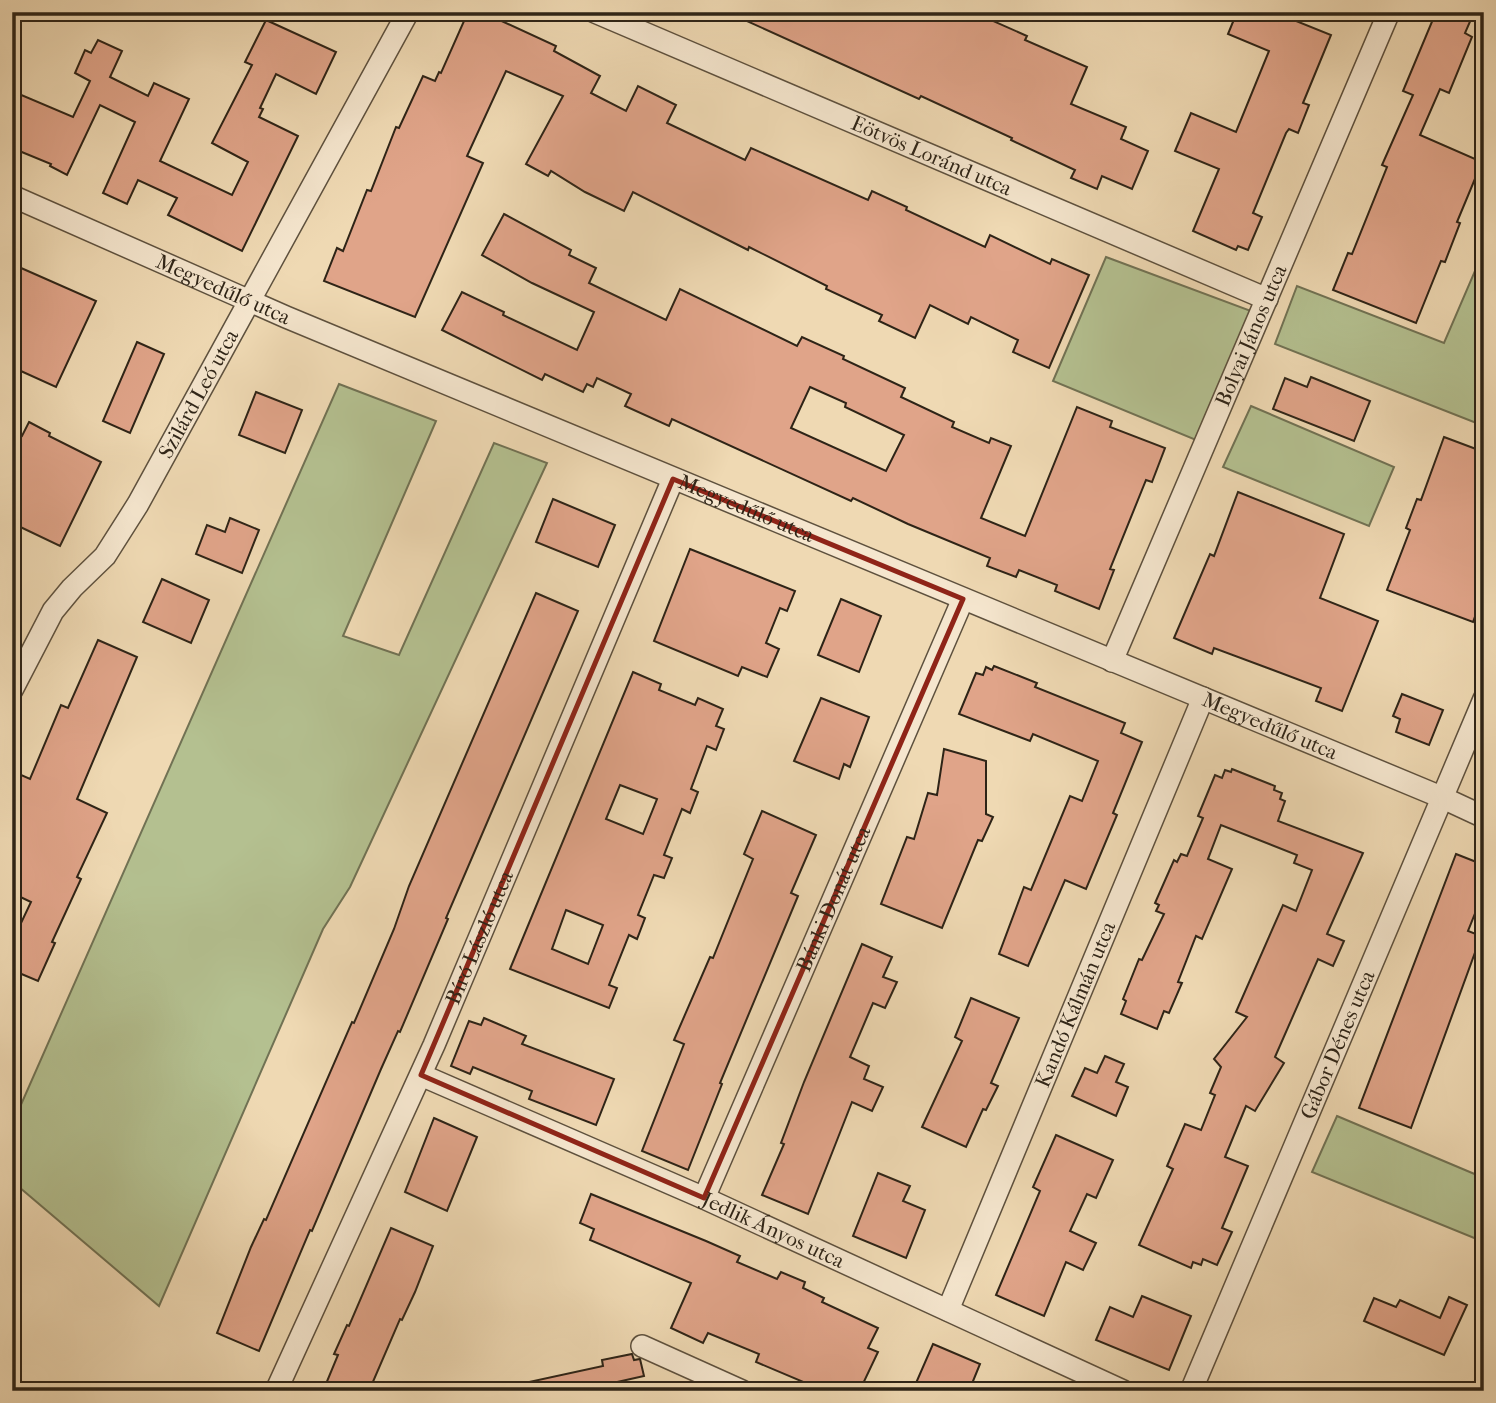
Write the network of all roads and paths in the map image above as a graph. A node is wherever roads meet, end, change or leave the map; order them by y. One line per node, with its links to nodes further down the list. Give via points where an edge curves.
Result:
1 (408, 12): 6 (street, Szilárd Leó utca)
2 (595, 12): 5 (street, Eötvös Loránd utca)
3 (1388, 12): 5 (street, Bolyai János utca)
4 (12, 196): 6 (street, Megyedűlő utca)
5 (1267, 299): 9 (street, Bolyai János utca)
6 (251, 302): 7 (street, Megyedűlő utca); 10 (street, Szilárd Leó utca, via 138,504 105,556 53,611)
7 (673, 479): 8 (street, Megyedűlő utca); 15 (street, Bíró László utca)
8 (963, 599): 9 (street, Megyedűlő utca); 16 (street, Bánki Donát utca)
9 (1112, 661): 11 (street, Megyedűlő utca)
10 (12, 690)
11 (1203, 698): 13 (street, Megyedűlő utca); 17 (street, Kandó Kálmán utca)
12 (1484, 699): 13 (street, Gábor Dénes utca)
13 (1441, 797): 14 (street, Megyedűlő utca); 22 (street, Gábor Dénes utca)
14 (1484, 817)
15 (421, 1075): 16 (street, Jedlik Ányos utca); 19 (street, Bíró László utca)
16 (704, 1198): 17 (street, Jedlik Ányos utca)
17 (948, 1310): 21 (street, Jedlik Ányos utca)
18 (642, 1346): 20 (street)
19 (276, 1391)
20 (743, 1391)
21 (1123, 1391)
22 (1191, 1391)

